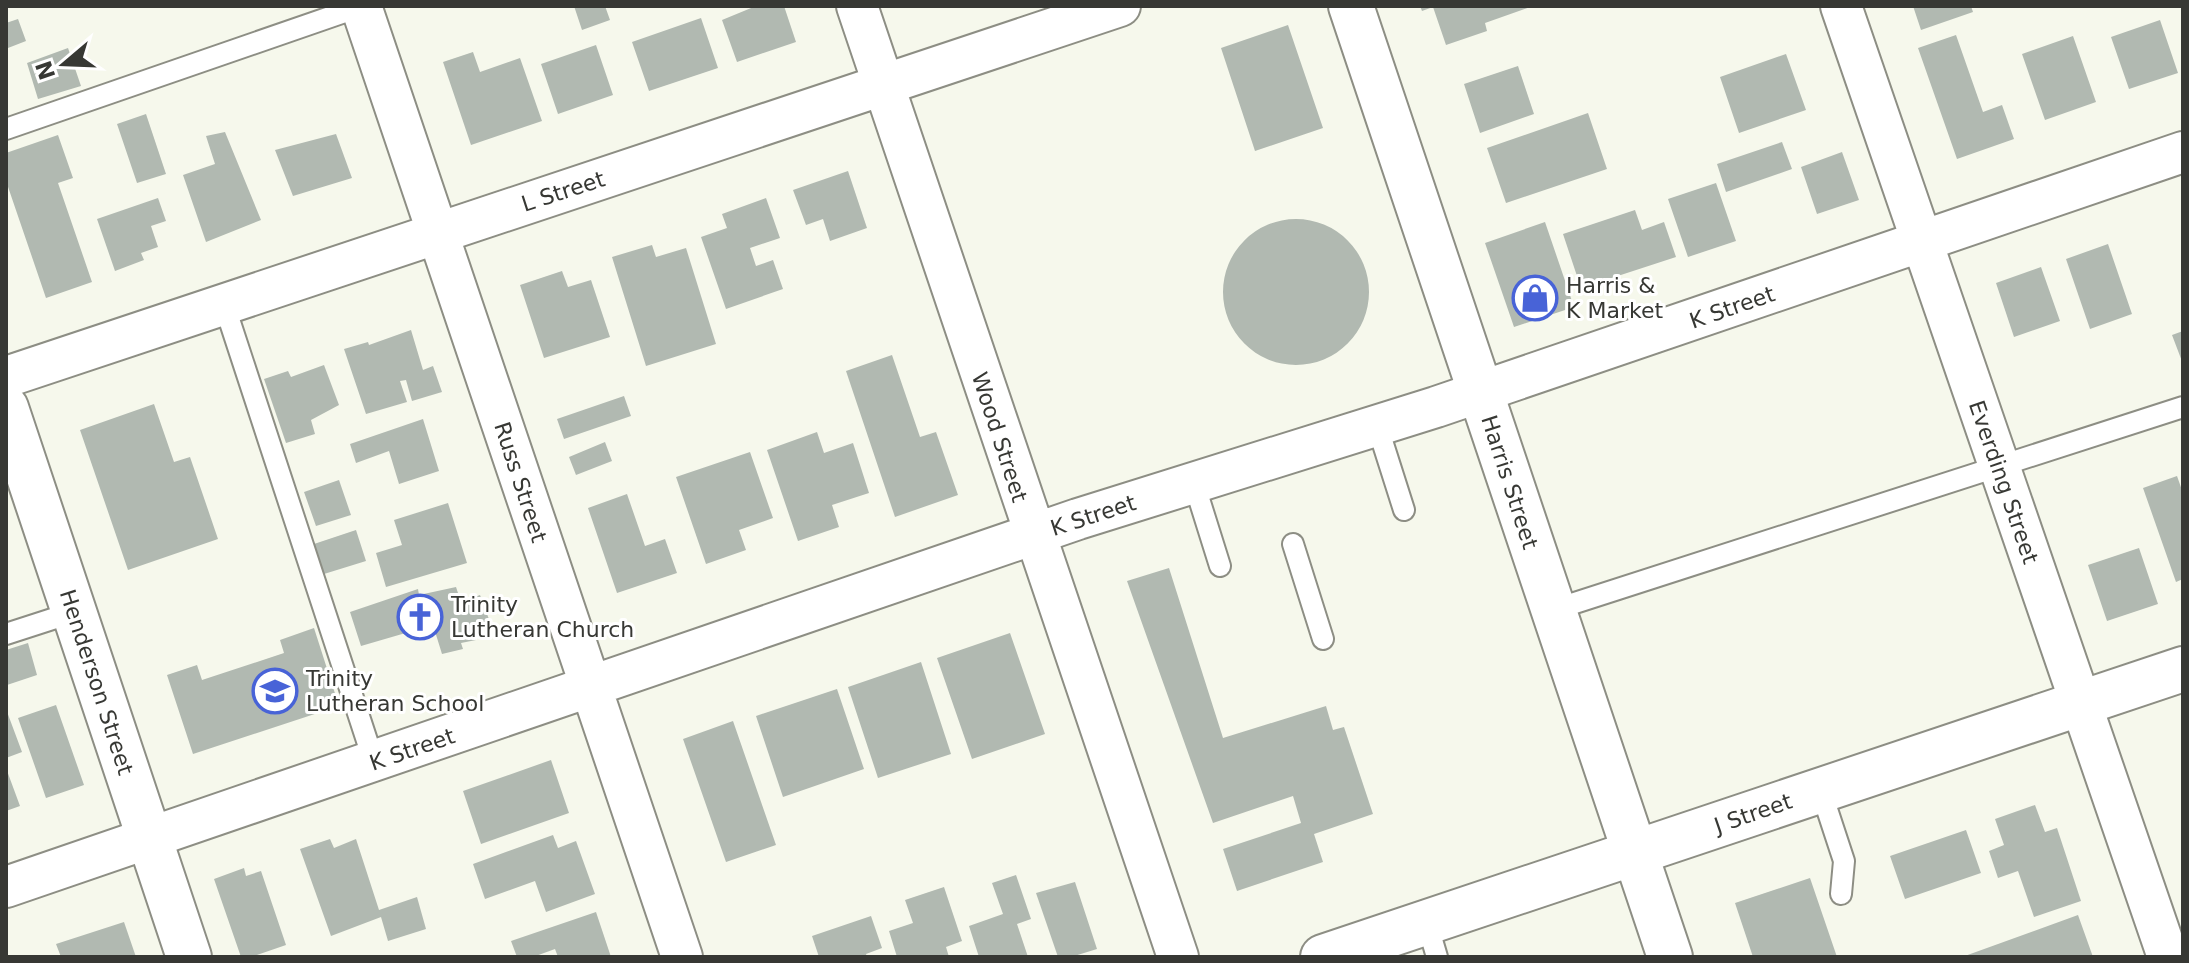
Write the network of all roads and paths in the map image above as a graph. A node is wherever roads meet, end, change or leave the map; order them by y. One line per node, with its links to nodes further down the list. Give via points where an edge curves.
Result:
1 (362, 6): 7 (lane); 9 (street, Russ Street)
2 (857, 6): 6 (street, Wood Street)
3 (1120, 6): 6 (street, L Street)
4 (1351, 6): 13 (main road, Harris Street)
5 (1841, 6): 10 (street, Everding Street)
6 (884, 87): 9 (street, L Street); 20 (street, Wood Street)
7 (6, 129)
8 (2183, 152): 10 (street, K Street)
9 (437, 232): 11 (street, L Street); 28 (street, Russ Street)
10 (1921, 243): 13 (street, K Street); 17 (street, Everding Street)
11 (224, 304): 12 (street, L Street); 30 (lane)
12 (6, 377)
13 (1480, 392): 16 (street, K Street); 23 (main road, Harris Street)
14 (2183, 407): 17 (lane)
15 (6, 408): 24 (main road, Henderson Street)
16 (1377, 425): 18 (street, K Street); 19 (lane)
17 (1999, 467): 23 (lane); 29 (street, Everding Street)
18 (1194, 483): 20 (street, K Street); 22 (lane)
19 (1404, 510)
20 (1033, 535): 28 (street, K Street); 39 (street, Wood Street)
21 (1293, 544): 26 (lane)
22 (1220, 566)
23 (1553, 610): 33 (main road, Harris Street)
24 (74, 612): 25 (lane); 32 (main road, Henderson Street)
25 (6, 634)
26 (1323, 639)
27 (2183, 669): 29 (main road, J Street)
28 (590, 688): 30 (street, K Street); 38 (street, Russ Street)
29 (2080, 702): 31 (main road, J Street); 42 (street, Everding Street)
30 (374, 762): 32 (street, K Street)
31 (1821, 791): 33 (main road, J Street); 35 (lane, via 1844,861)
32 (149, 838): 34 (street, K Street); 37 (main road, Henderson Street)
33 (1635, 853): 36 (main road, J Street); 41 (main road, Harris Street)
34 (6, 887)
35 (1841, 894)
36 (1432, 940): 40 (main road, J Street)
37 (189, 957)
38 (682, 957)
39 (1178, 957)
40 (1323, 957)
41 (1670, 957)
42 (2168, 957)

